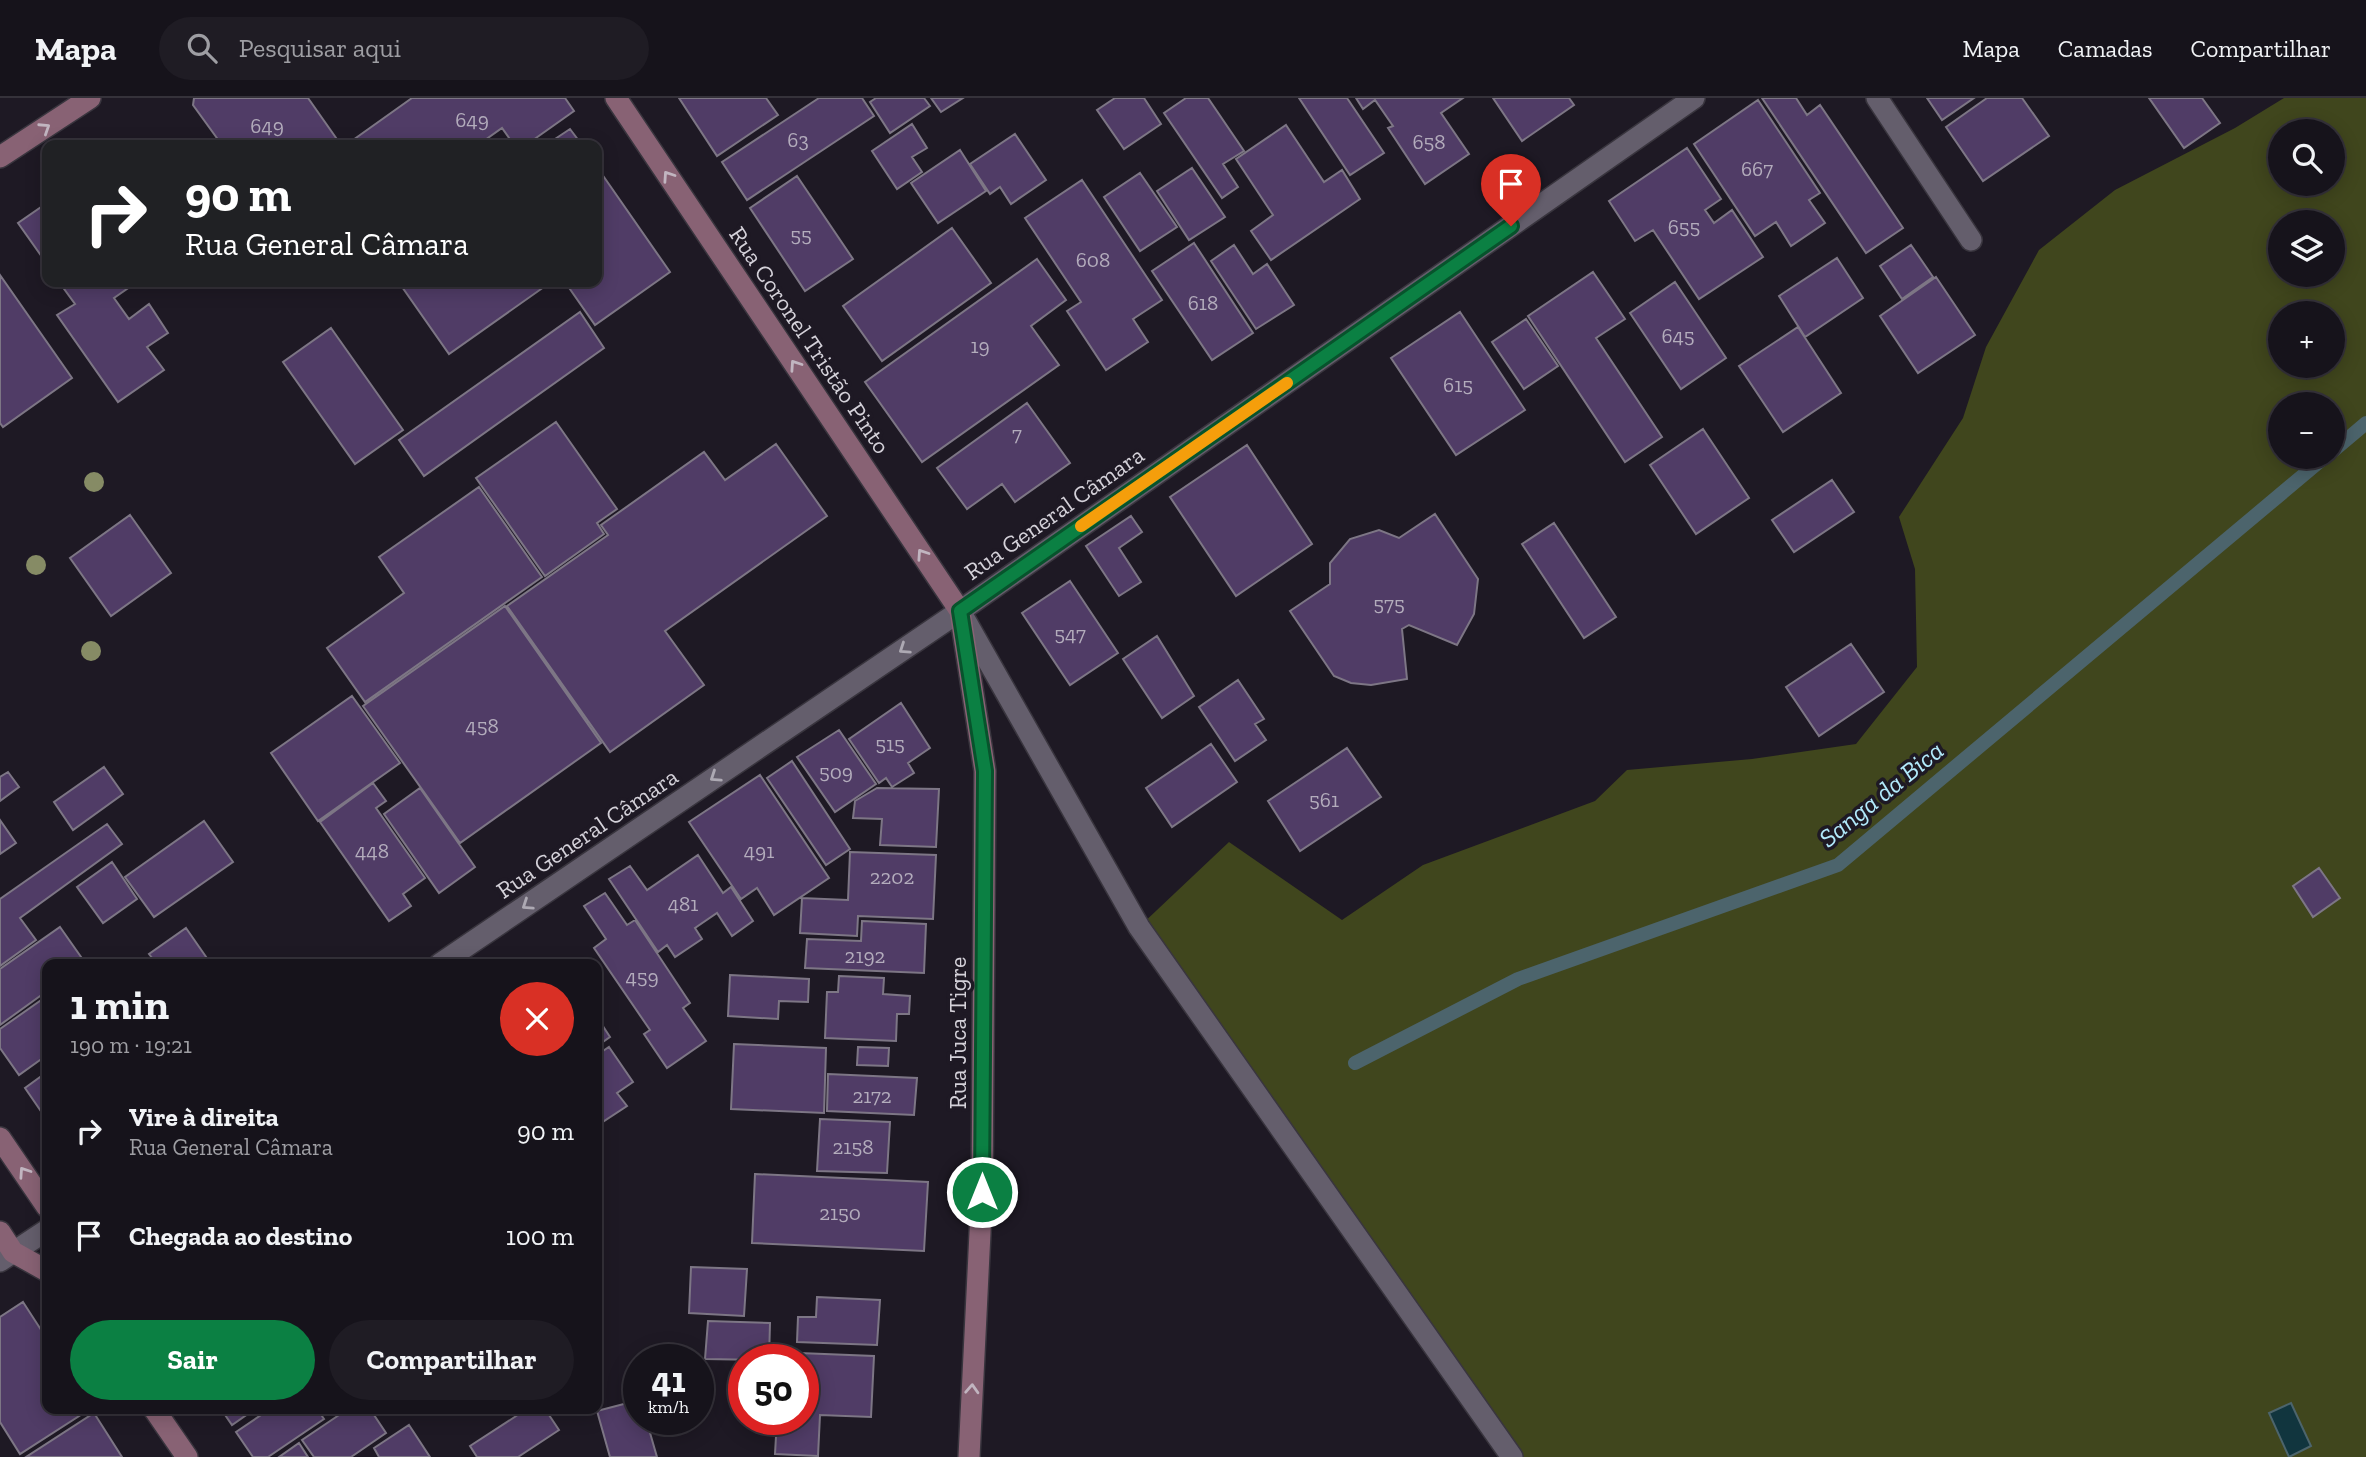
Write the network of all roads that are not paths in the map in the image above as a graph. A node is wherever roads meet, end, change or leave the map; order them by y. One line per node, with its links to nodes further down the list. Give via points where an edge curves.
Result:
1 (90, 98): 5 (main road, one-way to 1)
2 (616, 98): 7 (main road, Rua Coronel Tristão Pinto, one-way to 2)
3 (1694, 98): 7 (street, Rua General Câmara)
4 (1877, 98): 6 (street)
5 (0, 157)
6 (1971, 240)
7 (960, 611): 8 (street, Rua General Câmara, one-way to 8); 17 (main road, Rua Juca Tigre, one-way to 7, via 982,1192 985,771); 18 (street, via 1139,927)
8 (447, 959)
9 (0, 1138): 10 (main road, one-way to 9)
10 (42, 1200)
11 (0, 1232): 13 (main road)
12 (42, 1233): 13 (street)
13 (6, 1256): 14 (main road)
14 (42, 1268)
15 (157, 1414): 16 (main road)
16 (187, 1457)
17 (969, 1457)
18 (1512, 1457)

